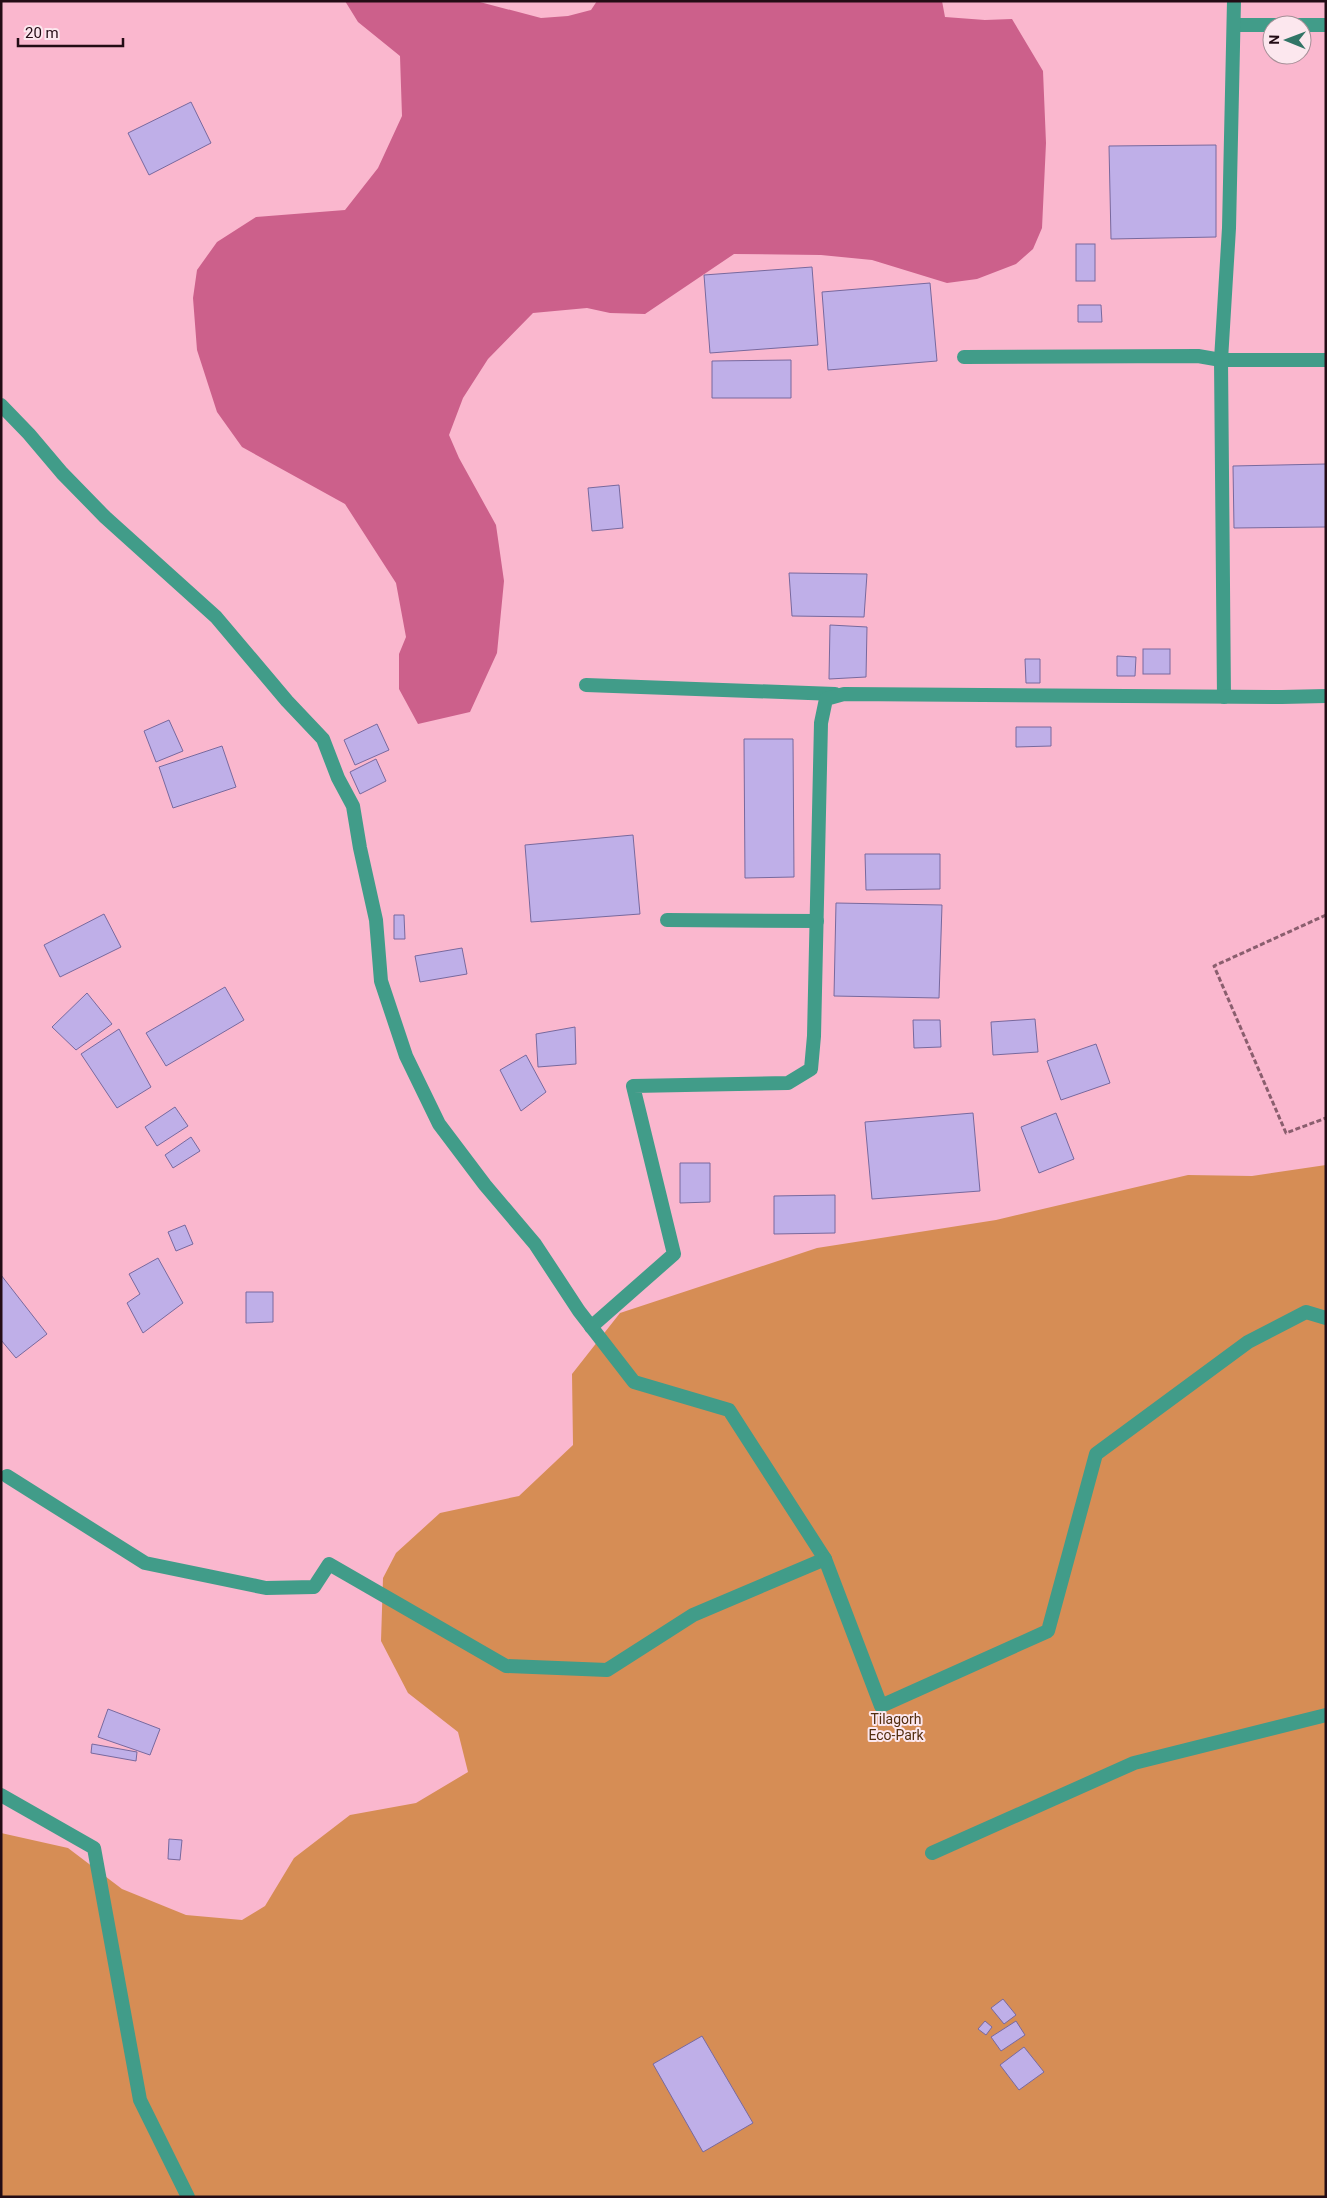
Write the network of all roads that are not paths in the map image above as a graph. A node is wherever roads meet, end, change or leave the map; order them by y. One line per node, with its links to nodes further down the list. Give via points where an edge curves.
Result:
1 (1234, 1): 2 (street)
2 (1234, 25): 3 (street); 5 (street, via 1229,228)
3 (1326, 25)
4 (964, 357): 5 (street, via 1198,356)
5 (1221, 360): 6 (street); 11 (street)
6 (1326, 360)
7 (1, 405): 15 (street, via 106,517 216,617 323,739 353,806 376,920 381,981 406,1056 438,1124 535,1244)
8 (586, 685): 9 (street)
9 (844, 694): 11 (street); 13 (street, via 826,699 820,723)
10 (1326, 696): 11 (street)
11 (1224, 697)
12 (667, 920): 13 (street)
13 (816, 921): 15 (street, via 811,1069 788,1083 633,1086 674,1254)
14 (1326, 1318): 17 (street, via 1306,1312 1248,1342 1096,1454 1048,1631 881,1706)
15 (591, 1327): 17 (street, via 634,1382 729,1410)
16 (7, 1476): 17 (street, via 145,1563 266,1588 314,1587 329,1564 506,1666 607,1670 693,1615)
17 (824, 1559)
18 (1326, 1714): 20 (street, via 1134,1763)
19 (1, 1795): 21 (street, via 94,1848 140,2100)
20 (932, 1853)
21 (188, 2197)

